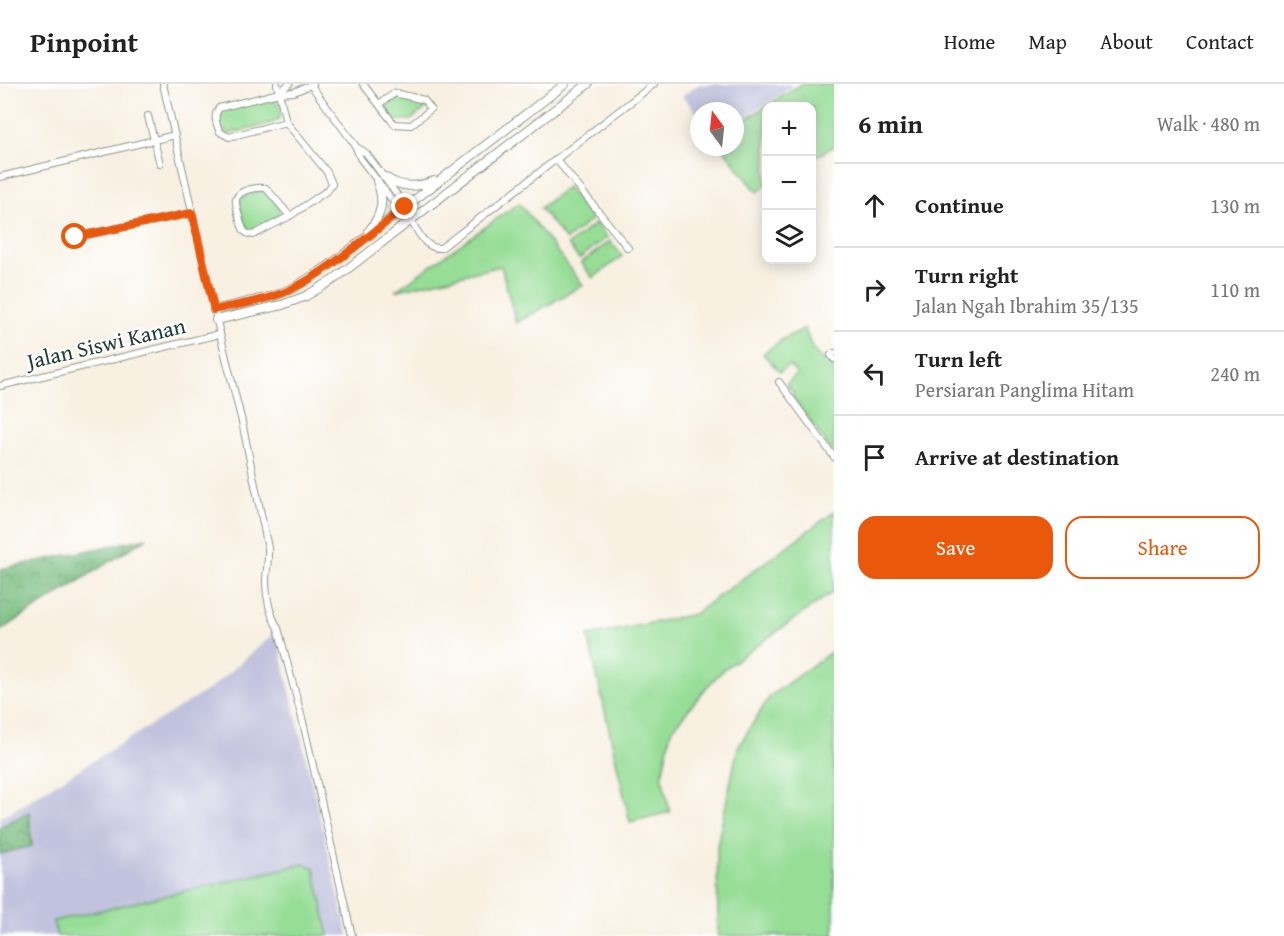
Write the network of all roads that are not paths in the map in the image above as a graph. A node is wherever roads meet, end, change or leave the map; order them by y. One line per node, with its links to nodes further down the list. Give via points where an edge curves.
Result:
1 (163, 84): 13 (street)
2 (277, 84): 9 (street)
3 (289, 84): 9 (street)
4 (311, 84): 9 (street, via 294,92); 19 (street, via 355,145 366,153)
5 (363, 84): 10 (street)
6 (565, 84): 18 (main road)
7 (588, 84): 23 (main road)
8 (654, 84): 15 (street)
9 (279, 93): 12 (street); 12 (street, via 219,108 217,125 229,137)
10 (379, 104): 10 (street, via 394,124 403,125 411,125 431,109 424,100 395,93)
11 (148, 116): 14 (street)
12 (286, 122): 22 (street, via 327,172 332,184)
13 (175, 135): 14 (street); 21 (street)
14 (154, 140): 16 (street); 17 (street)
15 (556, 159): 23 (street, via 441,248 426,243); 26 (street)
16 (160, 164)
17 (0, 177)
18 (444, 177): 19 (main road, via 421,186 403,186); 20 (main road)
19 (381, 179): 20 (street); 25 (main road, via 382,209)
20 (403, 209): 23 (street); 25 (main road)
21 (192, 213): 24 (street); 27 (street)
22 (290, 216): 22 (street, via 253,236 242,229 236,199 245,191 266,188)
23 (412, 220): 28 (main road, via 306,296)
24 (75, 237)
25 (360, 241): 27 (main road, via 330,265 286,291)
26 (628, 248)
27 (214, 310): 28 (street)
28 (216, 320): 29 (street)
29 (220, 334): 31 (street, Jalan Siswi Kanan); 33 (street, via 268,548 266,582 270,609 303,722)
30 (779, 382): 32 (street)
31 (0, 386)
32 (834, 457)
33 (352, 936)

